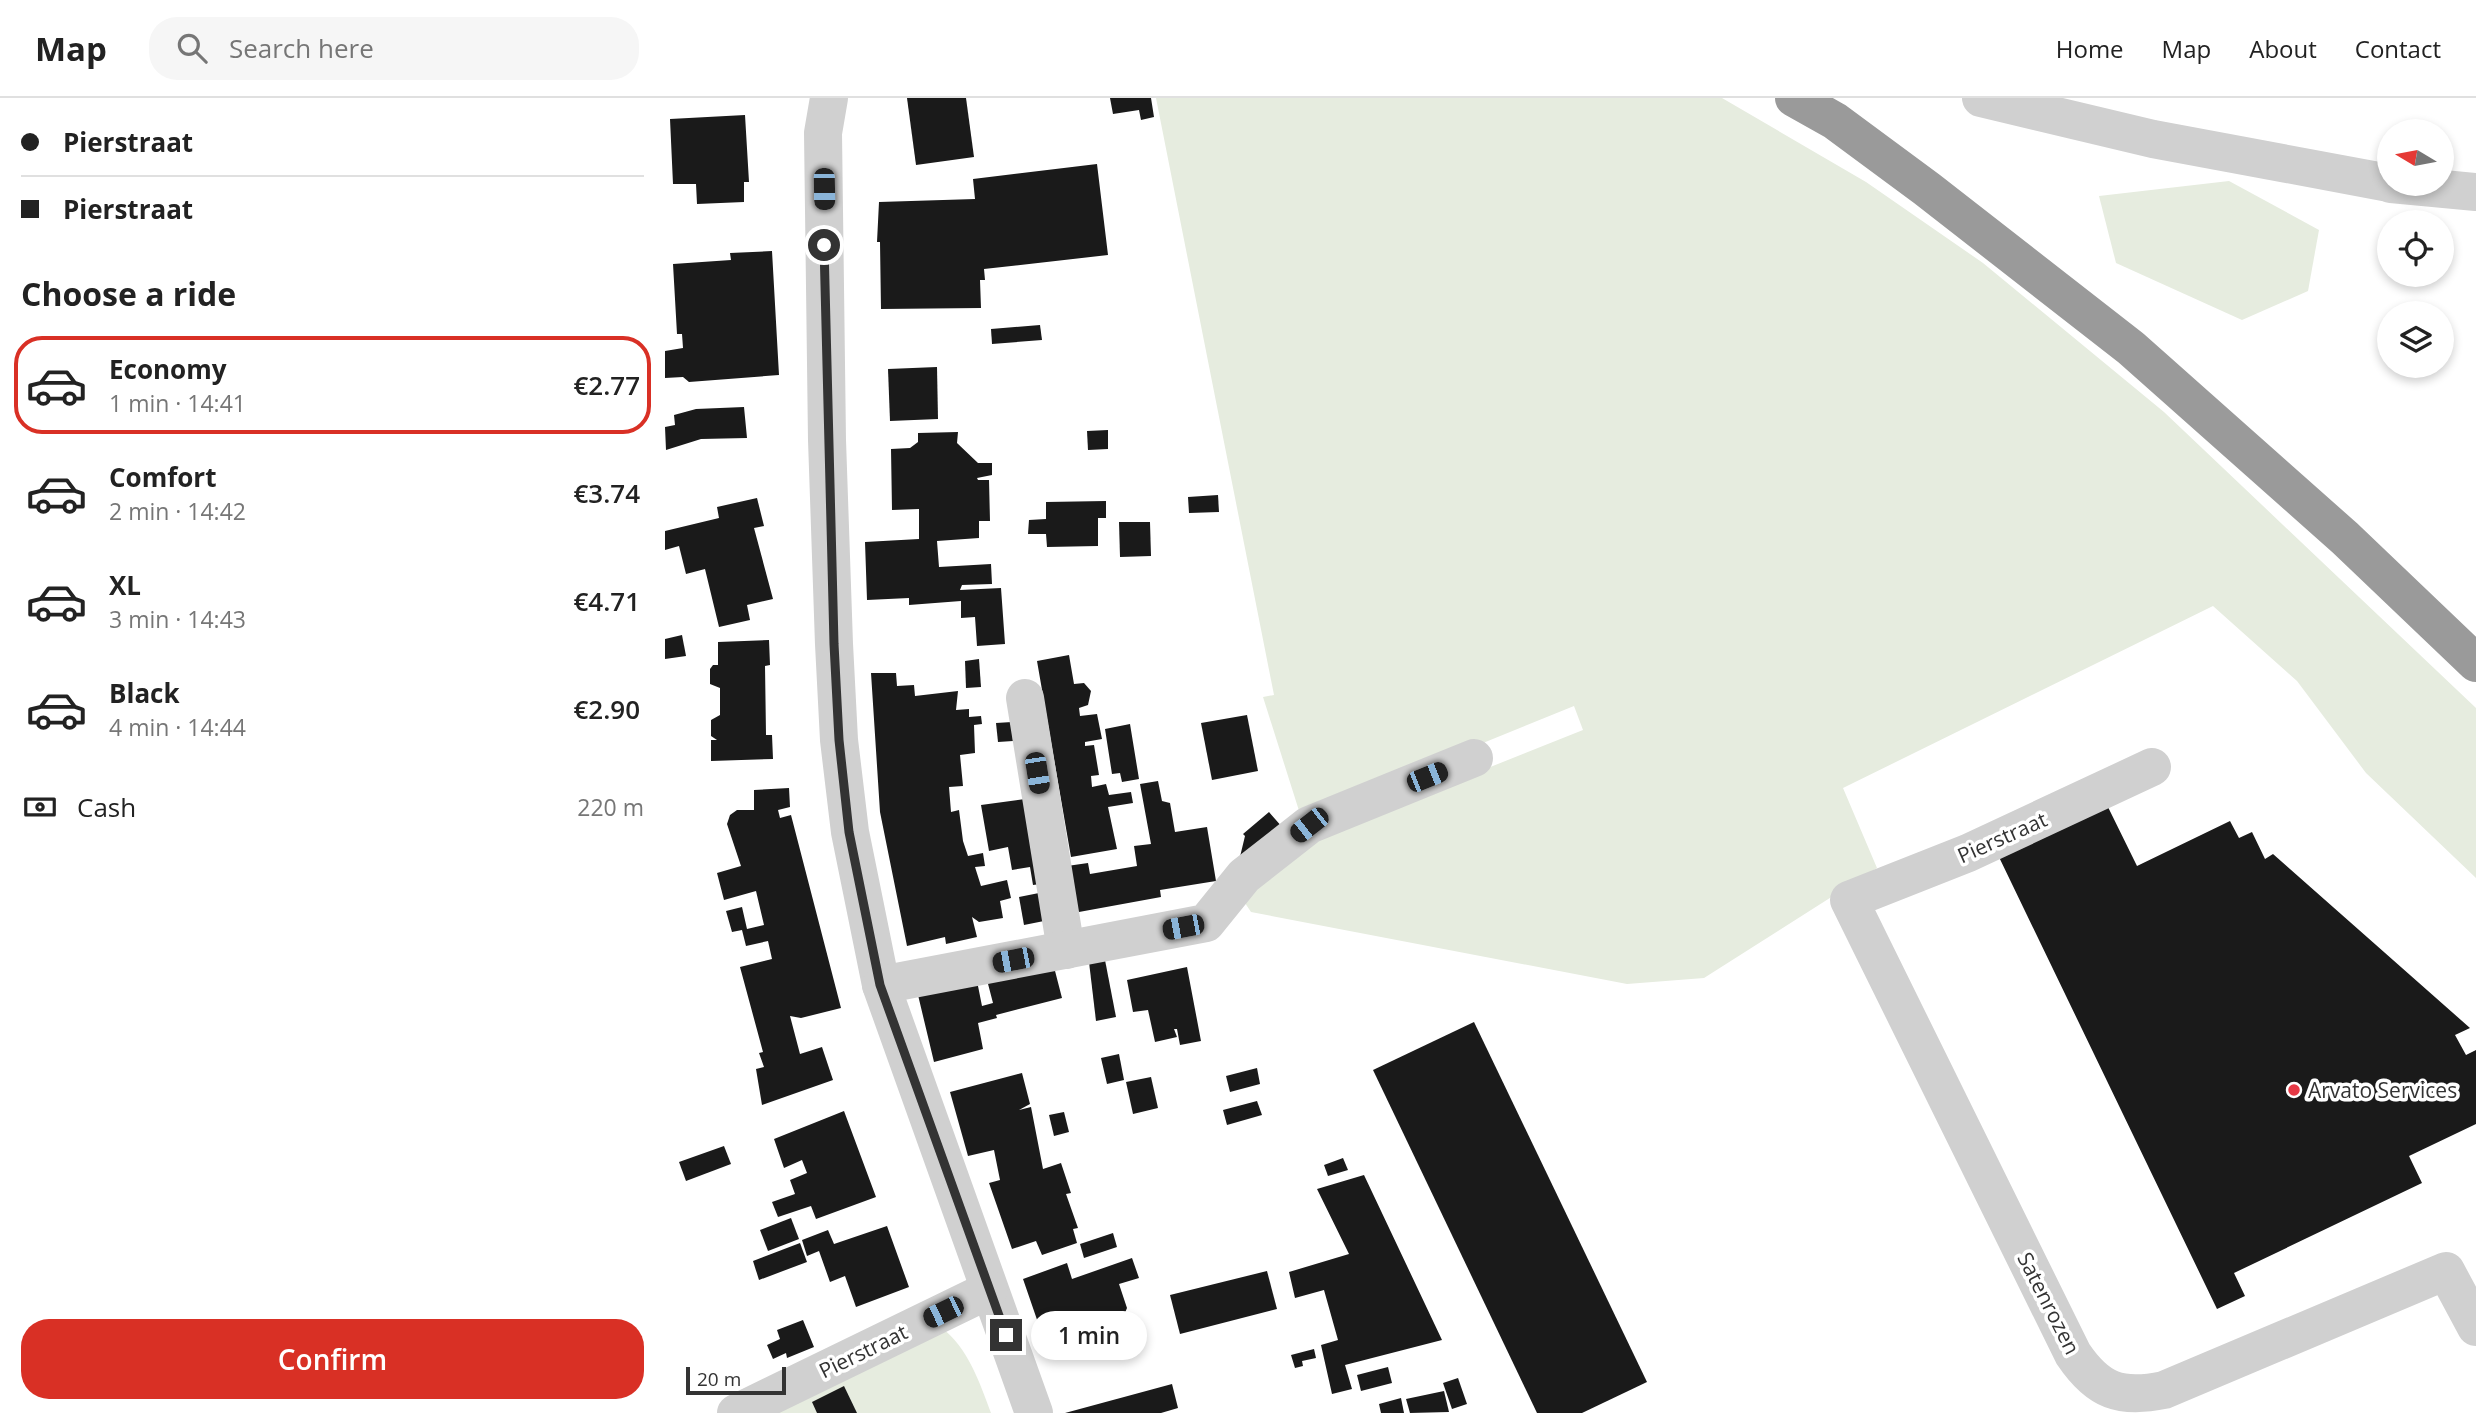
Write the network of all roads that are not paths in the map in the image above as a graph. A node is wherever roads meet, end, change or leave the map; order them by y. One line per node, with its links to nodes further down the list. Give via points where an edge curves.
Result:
1 (829, 98): 13 (street, via 823,133 827,440 839,740 849,832)
2 (1794, 98): 7 (highway, via 1835,121 1927,189 2131,348 2345,538)
3 (1981, 98): 4 (street, via 2153,139)
4 (2377, 181)
5 (2454, 190): 6 (street)
6 (2476, 192)
7 (2476, 663)
8 (1025, 698): 12 (street)
9 (1474, 758): 12 (street, via 1309,825 1244,876 1206,923)
10 (2153, 767): 11 (street, Pierstraat, via 1968,853)
11 (1849, 900): 14 (street, Satenrozen, via 2073,1354 2098,1384 2127,1393 2164,1390 2446,1271)
12 (1066, 950): 13 (street)
13 (880, 985): 15 (street)
14 (2467, 1288): 16 (street, Satenrozen)
15 (989, 1290): 17 (street, Pierstraat); 18 (street)
16 (2476, 1327)
17 (736, 1413)
18 (1034, 1413)

